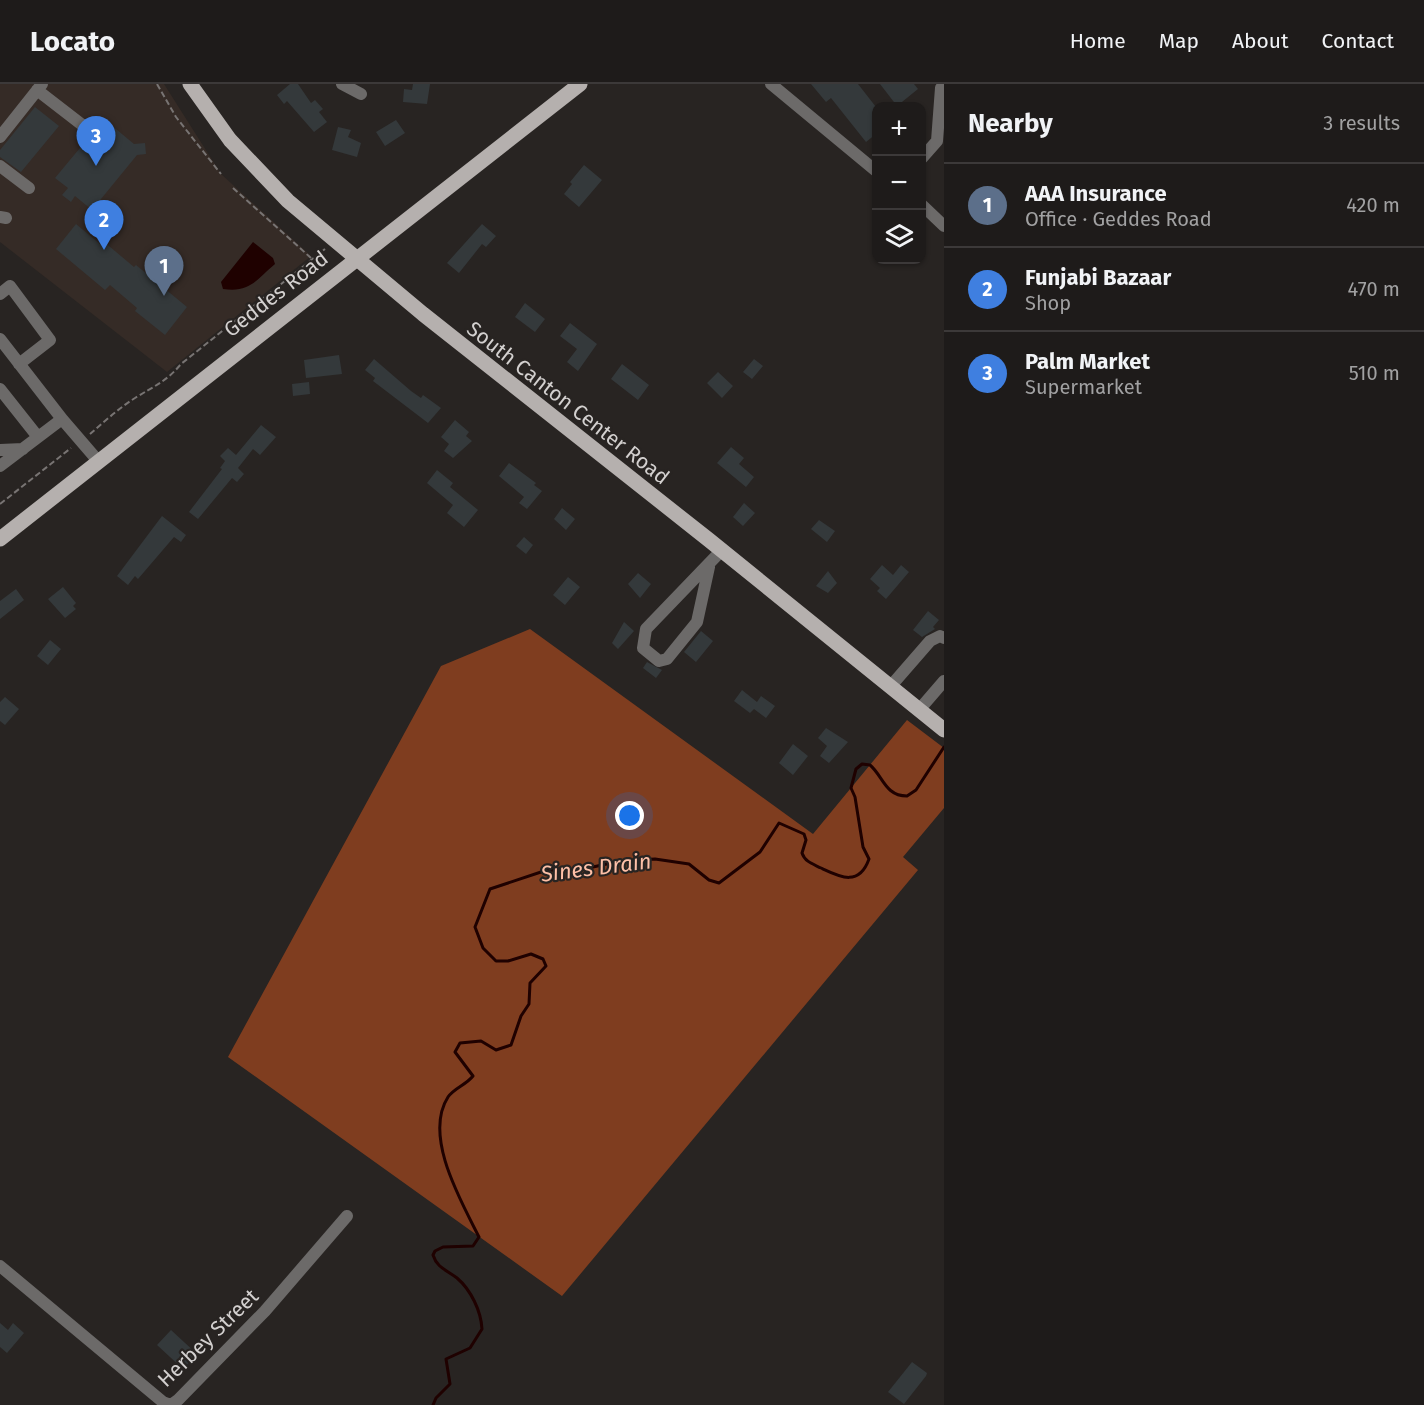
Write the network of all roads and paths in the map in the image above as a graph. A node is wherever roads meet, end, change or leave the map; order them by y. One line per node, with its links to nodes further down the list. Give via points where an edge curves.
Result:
1 (157, 84): 14 (path, via 176,117)
2 (190, 84): 21 (main road, South Canton Center Road, via 230,140 266,180)
3 (342, 84): 8 (street)
4 (771, 84): 13 (street)
5 (575, 85): 21 (main road, Geddes Road)
6 (39, 87): 9 (street); 10 (street)
7 (941, 88): 11 (street, via 937,141)
8 (361, 94)
9 (81, 124)
10 (0, 137)
11 (923, 156)
12 (0, 166): 15 (street)
13 (872, 168)
14 (220, 174)
15 (29, 188)
16 (233, 188): 20 (path)
17 (926, 210): 18 (street)
18 (944, 226)
19 (317, 255): 20 (path)
20 (312, 259): 28 (path, via 152,391 135,398)
21 (356, 259): 31 (main road, Geddes Road); 35 (main road, South Canton Center Road)
22 (0, 294): 24 (street, via 10,286 50,340)
23 (0, 339): 24 (street)
24 (19, 364): 26 (street)
25 (0, 389): 27 (street)
26 (62, 419): 27 (street); 28 (street)
27 (38, 437): 29 (street)
28 (81, 440): 31 (street); 33 (path)
29 (23, 449): 30 (street); 32 (street)
30 (0, 450)
31 (99, 462): 34 (main road, Geddes Road)
32 (0, 466)
33 (0, 504)
34 (0, 539)
35 (722, 550): 36 (street); 39 (main road, South Canton Center Road)
36 (709, 567): 36 (street, via 646,629 643,648 659,661 667,659 697,622)
37 (944, 638): 39 (street, via 930,641)
38 (944, 681): 40 (street)
39 (890, 687): 40 (main road, South Canton Center Road)
40 (919, 710): 41 (main road, South Canton Center Road)
41 (944, 730)
42 (347, 1216): 43 (street, Herbey Street, via 265,1311 171,1405)
43 (0, 1266)

